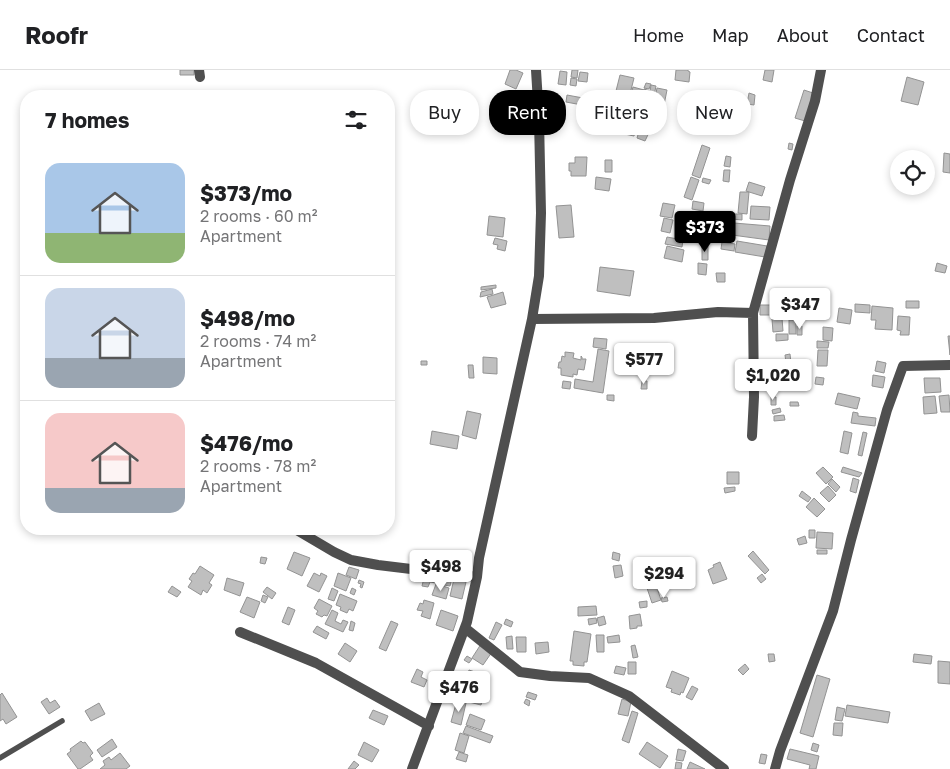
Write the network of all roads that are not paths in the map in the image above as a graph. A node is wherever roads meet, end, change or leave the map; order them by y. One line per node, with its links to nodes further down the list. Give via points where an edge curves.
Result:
1 (536, 70): 4 (street, via 541,213)
2 (821, 70): 3 (street, via 815,101)
3 (753, 313): 4 (street); 6 (street)
4 (532, 319): 8 (street)
5 (950, 365): 16 (street, via 903,366 884,419 833,610)
6 (752, 436)
7 (305, 535): 8 (street, via 350,560)
8 (477, 577): 9 (street)
9 (465, 628): 12 (street); 15 (street, via 520,672 589,678 629,696)
10 (240, 632): 12 (street, via 316,664)
11 (62, 721): 13 (lane)
12 (429, 726): 14 (street)
13 (0, 758)
14 (412, 769)
15 (724, 769)
16 (775, 769)

